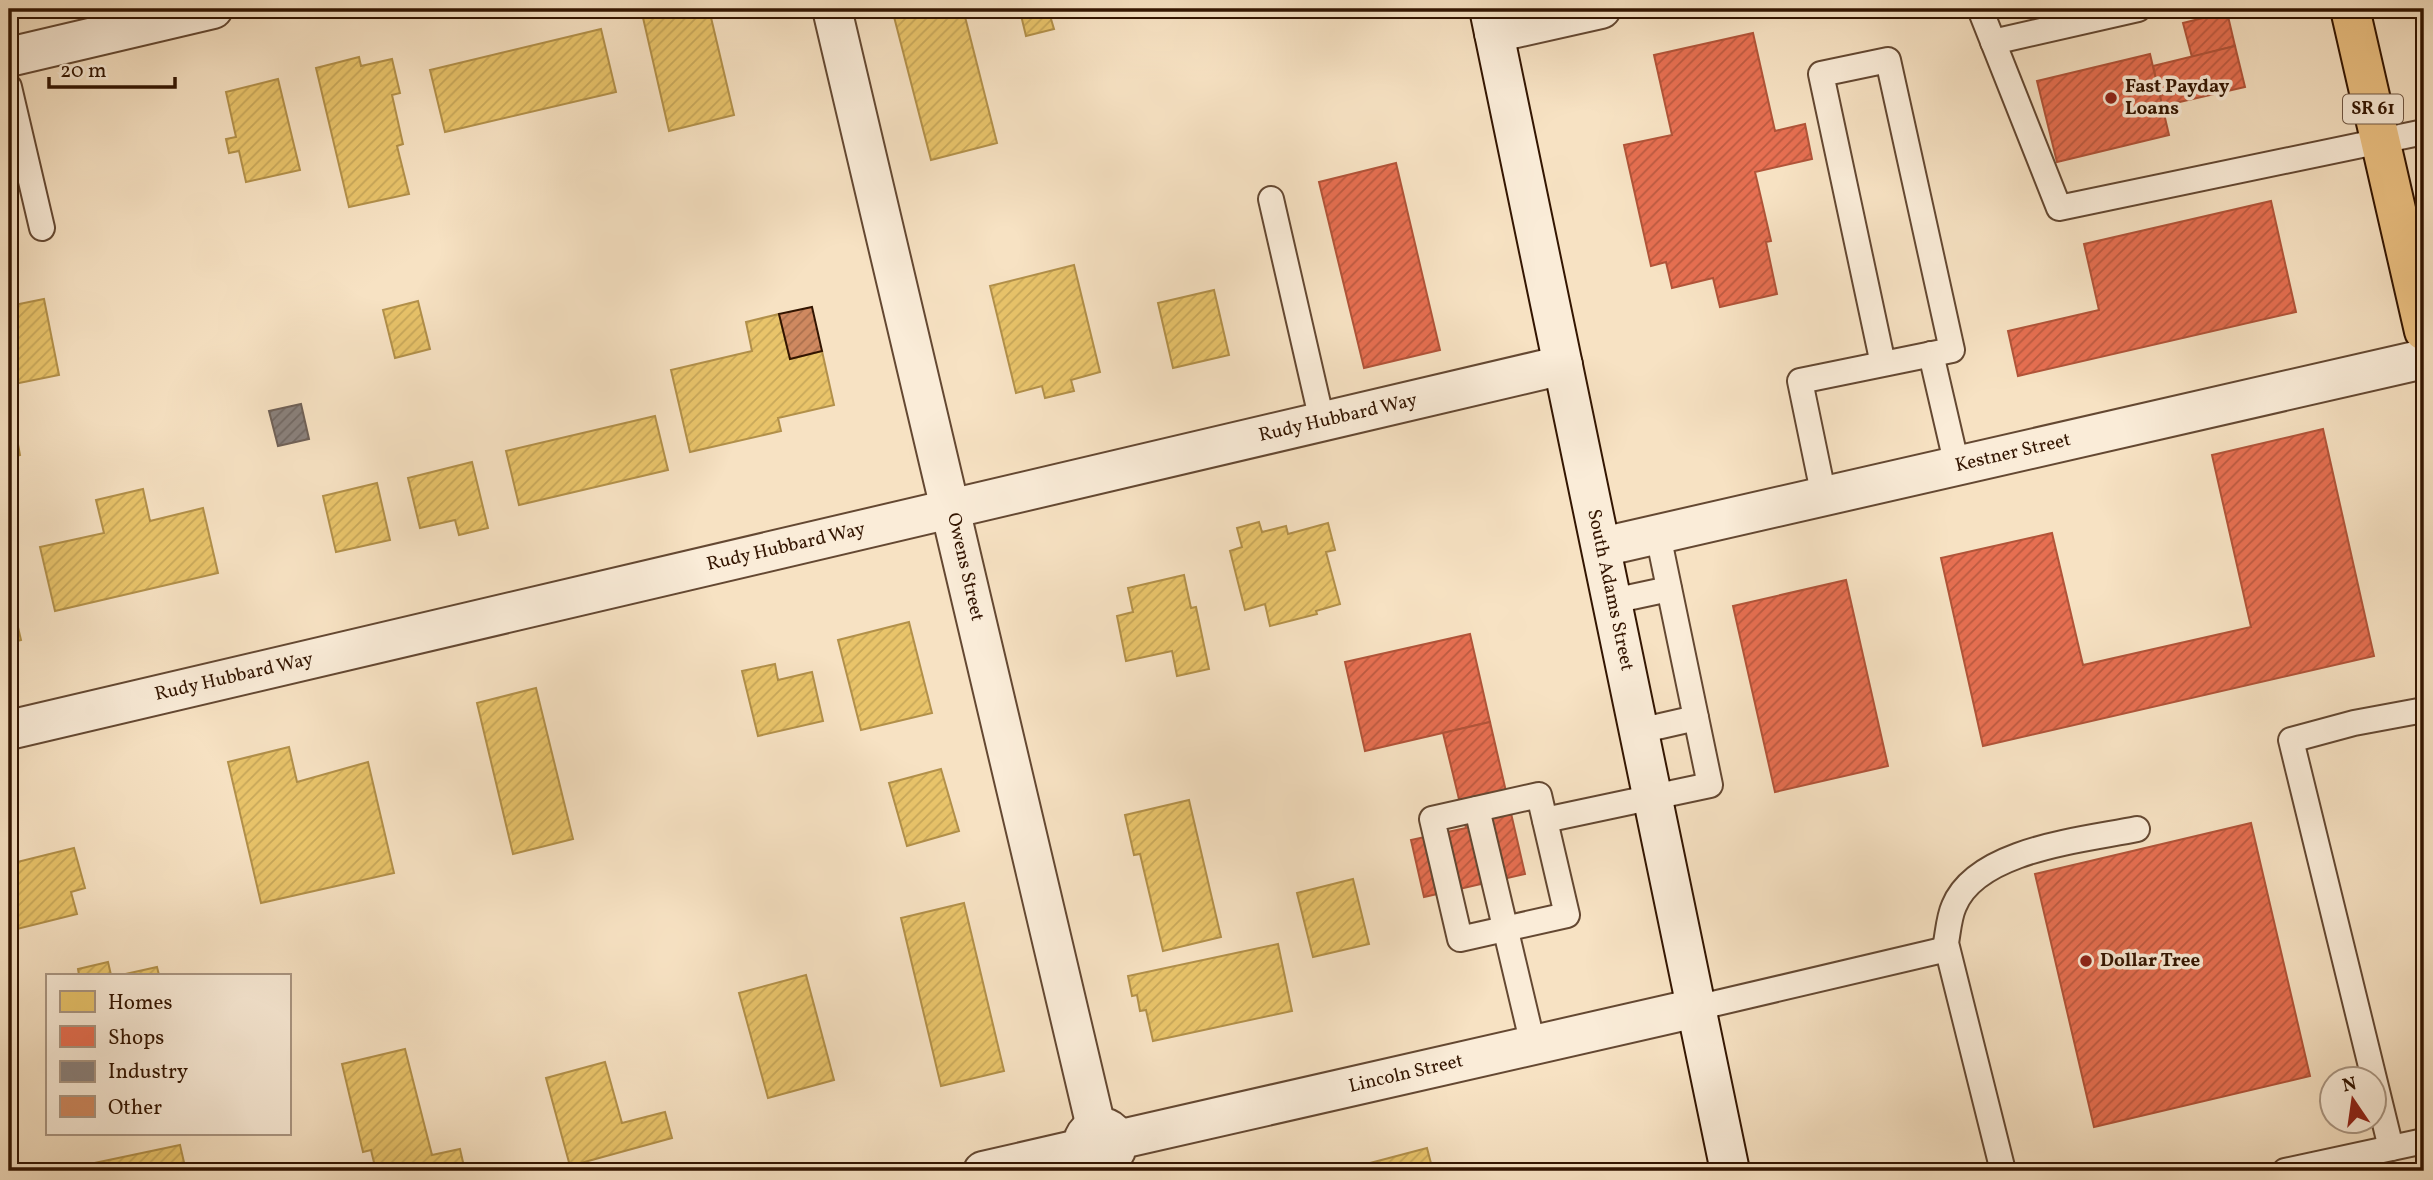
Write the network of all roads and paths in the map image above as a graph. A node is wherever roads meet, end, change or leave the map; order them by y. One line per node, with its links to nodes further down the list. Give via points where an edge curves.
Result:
1 (213, 9): 9 (street)
2 (832, 9): 23 (street, Owens Street)
3 (1601, 9): 7 (street)
4 (1980, 9): 8 (lane)
5 (2138, 9): 8 (lane)
6 (2350, 9): 12 (main road, SR 61)
7 (1491, 21): 19 (street, South Adams Street)
8 (1993, 42): 12 (lane, via 2059,208)
9 (9, 57)
10 (9, 88): 14 (lane)
11 (2424, 132): 12 (lane)
12 (2381, 141): 15 (main road, SR 61)
13 (1271, 198): 20 (lane)
14 (42, 228)
15 (2424, 331)
16 (1931, 354): 18 (lane); 18 (lane, via 1952,350 1888,60 1821,74); 21 (lane)
17 (2424, 359): 21 (street, Kestner Street)
18 (1883, 364): 22 (lane, via 1800,381)
19 (1563, 365): 20 (street, Rudy Hubbard Way); 25 (street, South Adams Street)
20 (1322, 421): 23 (street, Rudy Hubbard Way)
21 (1957, 466): 22 (street, Kestner Street)
22 (1824, 497): 24 (street, Kestner Street)
23 (952, 508): 30 (street, Rudy Hubbard Way); 42 (street, Owens Street)
24 (1658, 535): 25 (street, Kestner Street); 26 (lane)
25 (1602, 547): 27 (street, South Adams Street)
26 (1669, 589): 27 (lane); 29 (lane)
27 (1613, 601): 31 (street, South Adams Street)
28 (2424, 710): 41 (lane, via 2291,740)
29 (1696, 718): 31 (lane); 32 (lane, via 1710,785)
30 (9, 730)
31 (1639, 731): 32 (street, South Adams Street)
32 (1653, 797): 34 (lane); 38 (street, South Adams Street)
33 (1477, 809): 34 (lane, via 1539,795); 36 (lane); 36 (lane, via 1432,819 1460,939)
34 (1545, 820): 36 (lane, via 1567,915)
35 (2137, 829): 37 (lane, via 2033,851 1975,877 1954,905)
36 (1506, 929): 39 (lane)
37 (1947, 949): 38 (lane); 45 (lane)
38 (1696, 1008): 39 (street, Lincoln Street); 44 (street, South Adams Street)
39 (1533, 1045): 42 (street, Lincoln Street)
40 (2424, 1141): 41 (lane)
41 (2391, 1148): 46 (lane)
42 (1101, 1149): 43 (street, Lincoln Street)
43 (983, 1171)
44 (1730, 1171)
45 (2003, 1171)
46 (2285, 1171)

